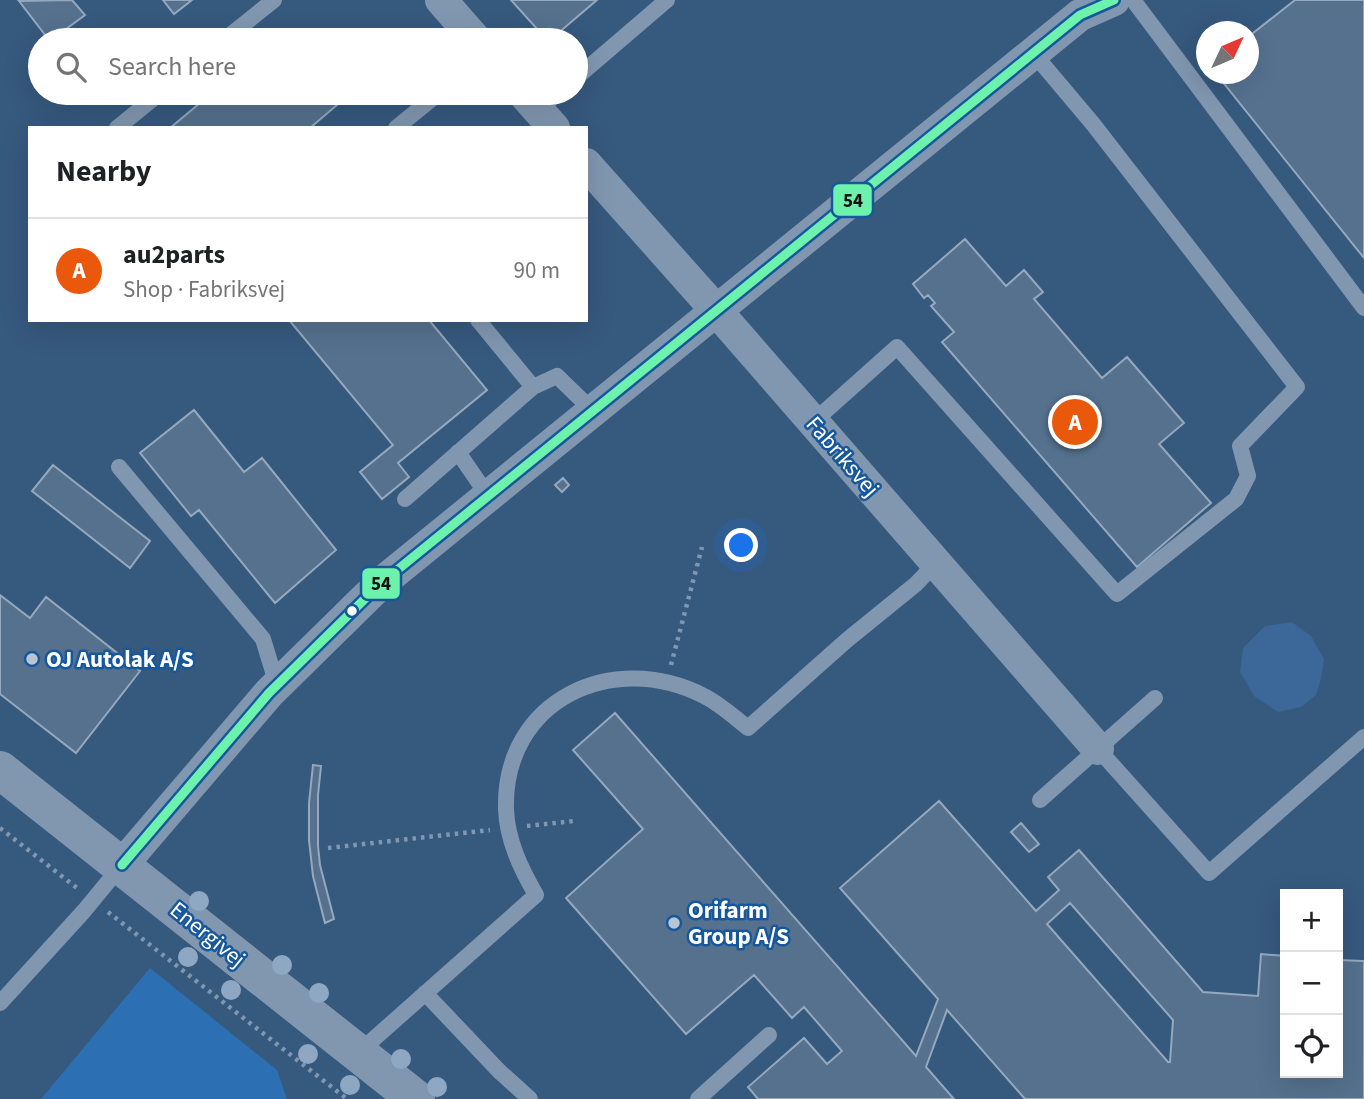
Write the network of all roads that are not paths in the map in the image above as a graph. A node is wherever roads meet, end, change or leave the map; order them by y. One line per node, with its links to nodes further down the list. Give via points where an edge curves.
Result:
1 (274, 0): 6 (lane)
2 (440, 0): 7 (street)
3 (667, 0): 9 (lane)
4 (1114, 0): 8 (street, via 1080,15)
5 (1133, 0): 15 (lane)
6 (239, 28)
7 (465, 28)
8 (1034, 54): 16 (street); 20 (lane, via 1297,387 1240,446 1248,476 1236,499 1117,594 897,347)
9 (588, 68)
10 (145, 105): 12 (lane)
11 (424, 105): 13 (lane)
12 (119, 126)
13 (398, 126)
14 (588, 166): 16 (street, Fabriksvej)
15 (1364, 308)
16 (716, 311): 19 (street); 20 (street, Fabriksvej)
17 (480, 322): 18 (lane)
18 (533, 387): 19 (lane, via 557,376); 21 (lane)
19 (593, 411): 23 (street)
20 (813, 422): 25 (street, Fabriksvej)
21 (458, 452): 23 (lane); 24 (lane)
22 (119, 467): 26 (lane, via 263,639)
23 (488, 496): 26 (street, via 380,584)
24 (405, 499)
25 (936, 563): 29 (street, Fabriksvej); 33 (lane, via 748,727 705,696 647,679 601,681 576,689 553,704 527,734 508,777 509,828 536,895)
26 (277, 685): 32 (street)
27 (1155, 698): 29 (lane)
28 (1364, 737): 29 (lane, via 1209,873)
29 (1098, 749): 31 (lane)
30 (0, 770): 32 (street, Energivej)
31 (1040, 800)
32 (122, 865): 34 (lane); 36 (street, Energivej)
33 (425, 993): 36 (lane); 38 (lane)
34 (0, 1003)
35 (769, 1035): 39 (lane)
36 (358, 1054): 37 (street, Energivej)
37 (416, 1099)
38 (530, 1099)
39 (698, 1099)

